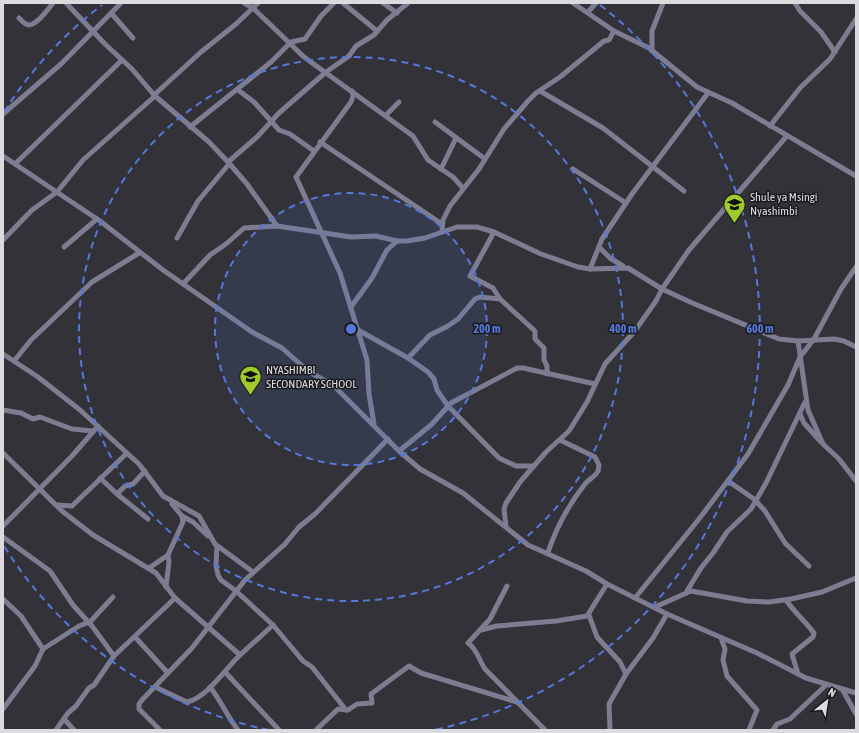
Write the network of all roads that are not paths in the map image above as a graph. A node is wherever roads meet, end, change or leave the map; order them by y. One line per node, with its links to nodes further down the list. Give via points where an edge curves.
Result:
1 (53, 3): 18 (street, via 32,24 26,24)
2 (66, 3): 20 (street)
3 (121, 3): 16 (street)
4 (244, 3): 14 (street)
5 (258, 3): 14 (street)
6 (334, 3): 24 (street, via 305,39)
7 (343, 3): 21 (street)
8 (383, 3): 17 (street)
9 (408, 3): 17 (street)
10 (573, 3): 15 (street)
11 (596, 3): 15 (street)
12 (664, 3): 25 (street, via 652,31)
13 (795, 3): 26 (street)
14 (253, 8): 24 (street); 33 (street)
15 (588, 12): 22 (street)
16 (111, 13): 20 (street); 23 (street)
17 (397, 13): 21 (street)
18 (18, 18)
19 (856, 19): 26 (street)
20 (93, 30): 27 (street); 35 (street, via 61,64)
21 (377, 31): 28 (street, via 356,46 342,62)
22 (614, 31): 25 (street, via 638,41); 30 (street, via 609,40 604,41 560,78)
23 (133, 38)
24 (289, 44): 28 (street); 29 (street)
25 (652, 51): 32 (street, via 686,80)
26 (835, 52): 39 (street, via 800,88)
27 (122, 60): 33 (street); 48 (street)
28 (326, 72): 31 (street); 37 (street)
29 (238, 90): 37 (street, via 254,102); 40 (street)
30 (540, 90): 46 (street, via 504,129); 49 (street, via 603,128)
31 (352, 91): 36 (street); 43 (street, via 351,102)
32 (708, 93): 39 (street, via 732,103); 49 (street)
33 (154, 95): 40 (street); 55 (street, via 83,160)
34 (399, 102): 36 (street)
35 (3, 114)
36 (386, 115): 50 (street, via 413,136 428,160)
37 (270, 122): 44 (street); 47 (street)
38 (435, 122): 42 (street)
39 (770, 126): 41 (street)
40 (190, 127): 47 (street)
41 (786, 137): 52 (street); 73 (street, via 689,250)
42 (456, 138): 46 (street); 50 (street)
43 (320, 142): 44 (street); 58 (street)
44 (314, 151): 60 (street, via 296,177)
45 (3, 156): 48 (street)
46 (485, 159): 53 (street)
47 (228, 163): 59 (street, via 247,184); 63 (street, via 198,201)
48 (15, 164): 55 (street)
49 (651, 166): 54 (street); 56 (street)
50 (441, 169): 53 (street)
51 (573, 169): 56 (street)
52 (856, 176)
53 (463, 188): 58 (street, via 446,213)
54 (684, 191)
55 (57, 192): 57 (street); 64 (street, via 32,210)
56 (626, 203): 67 (street)
57 (97, 219): 66 (street); 68 (street)
58 (442, 224): 61 (street)
59 (277, 226): 60 (street); 72 (street, via 243,228 210,255)
60 (322, 232): 65 (street, via 351,237 376,236); 75 (street, via 340,272)
61 (442, 232): 62 (street, via 468,227); 65 (street, via 425,238)
62 (494, 232): 71 (street, via 554,260); 74 (street, via 470,276 493,288)
63 (177, 238)
64 (3, 240)
65 (397, 241): 75 (street, via 387,250 372,278)
66 (64, 247)
67 (599, 247): 70 (street); 71 (street)
68 (139, 253): 72 (street); 83 (street, via 92,282 31,340)
69 (856, 266): 77 (street)
70 (624, 267): 71 (street); 73 (street)
71 (590, 269)
72 (183, 284): 90 (street, via 252,332 282,348 308,370 334,386)
73 (662, 289): 78 (street, via 768,335); 85 (street, via 656,302 634,332 605,364)
74 (500, 299): 82 (street, via 475,299 458,319 430,335); 84 (street, via 535,331 535,339 544,348)
75 (351, 307): 76 (street)
76 (358, 330): 82 (street); 90 (street, via 368,365)
77 (814, 339): 78 (street); 79 (street, via 841,339); 81 (street)
78 (798, 341): 81 (street)
79 (856, 347)
80 (3, 354): 83 (street)
81 (800, 357): 86 (street); 102 (street, via 788,385 748,454)
82 (408, 358): 87 (street, via 432,378)
83 (14, 361): 91 (street, via 38,376)
84 (547, 374): 85 (street); 87 (street, via 517,368 457,398)
85 (595, 384): 94 (street, via 581,414)
86 (805, 402): 89 (street); 95 (street)
87 (448, 406): 96 (street, via 431,425); 99 (street, via 499,458 516,466)
88 (3, 410): 92 (street, via 21,413 33,419 42,417 72,429)
89 (800, 414): 95 (street, via 804,423); 106 (street)
90 (374, 425): 93 (street)
91 (98, 426): 92 (street); 97 (street)
92 (93, 431): 104 (street)
93 (388, 439): 96 (street); 120 (street, via 315,514 298,527 285,544)
94 (560, 440): 99 (street); 116 (street, via 595,457 598,471 574,500 558,527)
95 (823, 444): 103 (street)
96 (399, 451): 112 (street, via 427,475 463,493)
97 (127, 453): 100 (street); 101 (street)
98 (4, 457): 104 (street)
99 (534, 466): 112 (street, via 506,503)
100 (145, 471): 105 (street, via 133,484 125,486); 107 (street)
101 (100, 478): 105 (street); 108 (street, via 72,506)
102 (728, 481): 106 (street); 129 (street)
103 (856, 481)
104 (38, 489): 108 (street); 111 (street)
105 (117, 494): 110 (street)
106 (756, 501): 118 (street, via 784,543); 126 (street, via 746,515 727,532)
107 (170, 502): 109 (street); 114 (street, via 199,516)
108 (55, 505): 119 (street, via 93,535)
109 (182, 516): 114 (street, via 193,522); 117 (street, via 182,527)
110 (148, 519)
111 (3, 526)
112 (506, 526): 116 (street, via 528,545)
113 (3, 537): 135 (street, via 50,571)
114 (209, 537): 115 (street)
115 (217, 546): 120 (street); 125 (street, via 218,575)
116 (548, 552): 122 (street)
117 (168, 555): 119 (street); 124 (street, via 170,562)
118 (809, 566)
119 (148, 568): 124 (street, via 156,573)
120 (253, 572): 125 (street)
121 (856, 578): 131 (street, via 822,592)
122 (607, 584): 129 (street); 134 (street)
123 (507, 586): 138 (street, via 490,619)
124 (166, 587): 128 (street)
125 (236, 591): 136 (street); 137 (street)
126 (687, 591): 131 (street, via 694,590 747,601); 132 (street)
127 (113, 596): 135 (street)
128 (175, 598): 137 (street); 139 (street)
129 (635, 598): 132 (street)
130 (3, 599): 141 (street, via 21,616)
131 (786, 600): 147 (street, via 795,614 804,619 814,633 813,637 792,654)
132 (655, 607): 133 (street)
133 (667, 614): 140 (street); 146 (street)
134 (589, 615): 138 (street); 146 (street, via 597,637 620,662)
135 (89, 623): 141 (street, via 79,626); 143 (street)
136 (273, 625): 142 (street); 157 (street, via 303,661 312,667)
137 (208, 628): 142 (street); 145 (street)
138 (480, 630): 155 (street, via 468,642 475,648 485,669)
139 (135, 637): 143 (street); 145 (street)
140 (720, 638): 147 (street, via 758,653); 168 (street, via 725,649 722,660 727,676 757,710)
141 (43, 649): 154 (street, via 35,666)
142 (240, 655): 144 (street)
143 (114, 656): 159 (street, via 94,685)
144 (225, 672): 150 (street); 164 (street)
145 (168, 673): 149 (street)
146 (626, 674): 167 (street, via 608,706)
147 (798, 674): 148 (street)
148 (826, 685): 151 (street); 169 (street, via 790,719 777,724)
149 (155, 687): 150 (street, via 187,702); 162 (street, via 139,704 139,709)
150 (210, 687): 163 (street)
151 (842, 689): 152 (street); 158 (street)
152 (856, 693)
153 (4, 698): 154 (street)
154 (9, 701): 156 (street)
155 (517, 702): 157 (street, via 421,673 409,666 371,694 372,703 357,704); 166 (street)
156 (3, 709)
157 (346, 710): 165 (street, via 337,710)
158 (856, 714)
159 (64, 720): 160 (street); 161 (street)
160 (56, 730)
161 (74, 730)
162 (160, 730)
163 (238, 730)
164 (279, 730)
165 (316, 730)
166 (544, 730)
167 (610, 730)
168 (749, 730)
169 (772, 730)

